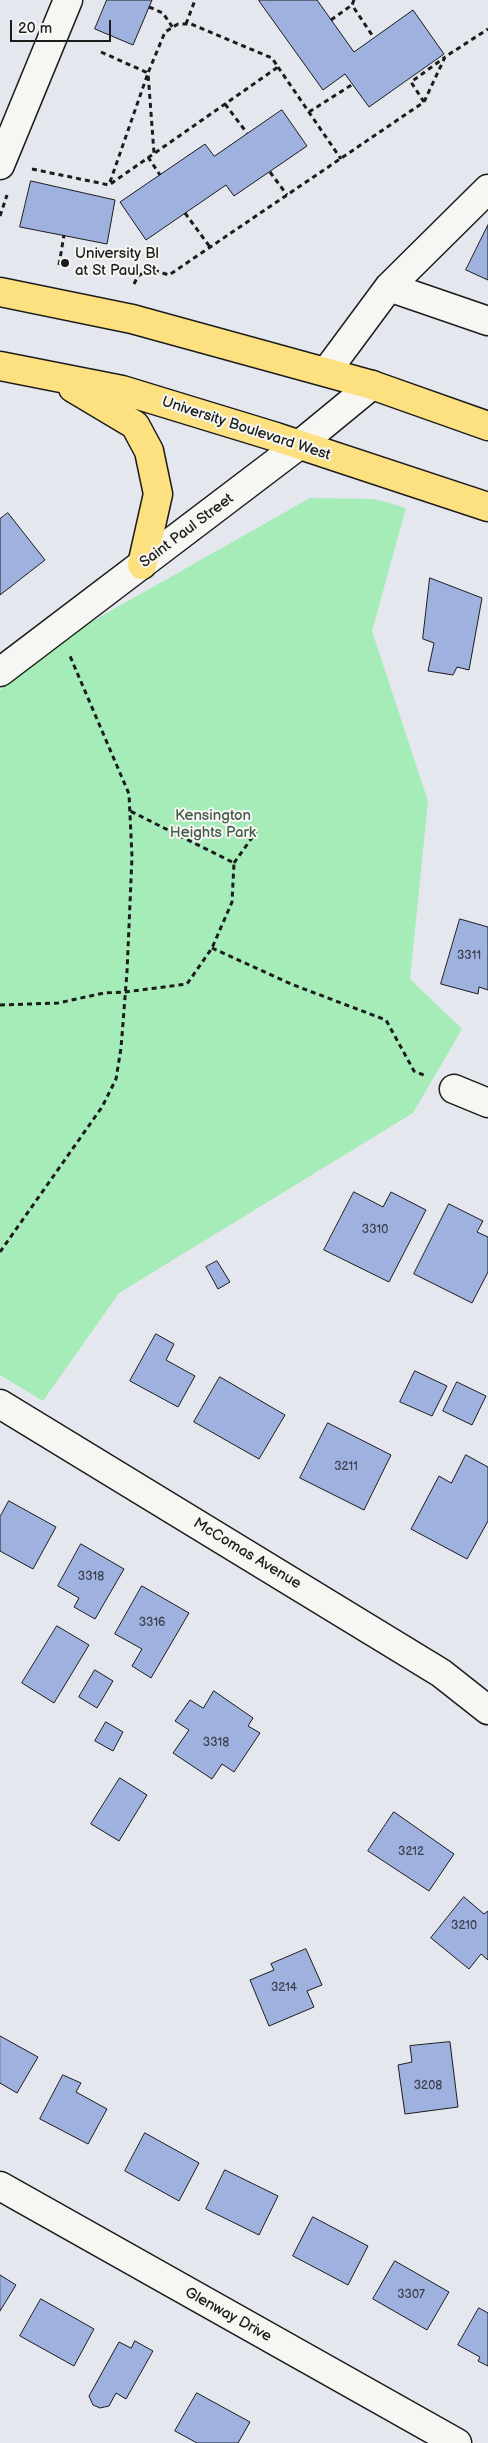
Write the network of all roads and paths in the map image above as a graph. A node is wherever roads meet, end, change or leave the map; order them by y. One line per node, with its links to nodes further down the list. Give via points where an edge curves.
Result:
1 (68, 0): 26 (street)
2 (195, 0): 7 (path)
3 (354, 0): 4 (path)
4 (352, 5): 6 (path); 10 (path)
5 (149, 6): 8 (path, via 163,13)
6 (331, 20)
7 (186, 24): 8 (path); 13 (path, via 272,58)
8 (173, 28): 14 (path, via 165,32)
9 (488, 29): 12 (path)
10 (374, 38)
11 (101, 52): 14 (path)
12 (446, 57): 16 (path); 16 (path, via 411,82)
13 (278, 67): 17 (path); 18 (path)
14 (148, 73): 20 (path); 27 (path)
15 (353, 84): 18 (path)
16 (424, 102): 22 (path)
17 (225, 104): 19 (path); 20 (path)
18 (309, 112): 22 (path)
19 (247, 133)
20 (154, 153): 21 (path)
21 (148, 157): 25 (path); 27 (path)
22 (341, 158): 29 (path)
23 (27, 169): 27 (path)
24 (270, 172): 29 (path)
25 (160, 175)
26 (4, 177): 31 (path)
27 (109, 184)
28 (488, 189): 36 (street)
29 (287, 195): 33 (path)
30 (185, 213): 33 (path)
31 (0, 216)
32 (64, 235): 34 (path)
33 (210, 247): 35 (path, via 169,275 150,269 138,276)
34 (59, 265)
35 (134, 284)
36 (389, 287): 38 (street); 40 (street)
37 (0, 292): 40 (main road, via 132,319)
38 (488, 321)
39 (0, 366): 41 (main road, University Boulevard West)
40 (326, 372): 42 (main road)
41 (50, 376): 44 (main road, University Boulevard West, via 122,390); 46 (main road, via 135,425 149,450 158,494)
42 (372, 385): 43 (main road); 44 (street, Saint Paul Street)
43 (488, 426)
44 (299, 445): 45 (main road, University Boulevard West); 46 (street, Saint Paul Street)
45 (488, 507)
46 (142, 565): 47 (street, Saint Paul Street)
47 (58, 629): 48 (street, Saint Paul Street); 49 (path, via 129,794)
48 (0, 672)
49 (130, 810): 51 (path); 53 (path, via 132,857)
50 (256, 832): 51 (path)
51 (234, 863): 52 (path, via 232,902)
52 (212, 948): 53 (path, via 187,984); 55 (path, via 291,984 386,1020 414,1071)
53 (125, 992): 54 (path, via 58,1003); 57 (path, via 116,1079 102,1108)
54 (0, 1005)
55 (454, 1089): 56 (street)
56 (488, 1103)
57 (0, 1252)
58 (0, 1404): 59 (street, McComas Avenue, via 441,1673)
59 (488, 1710)
60 (0, 2186): 61 (street, Glenway Drive)
61 (457, 2443)

